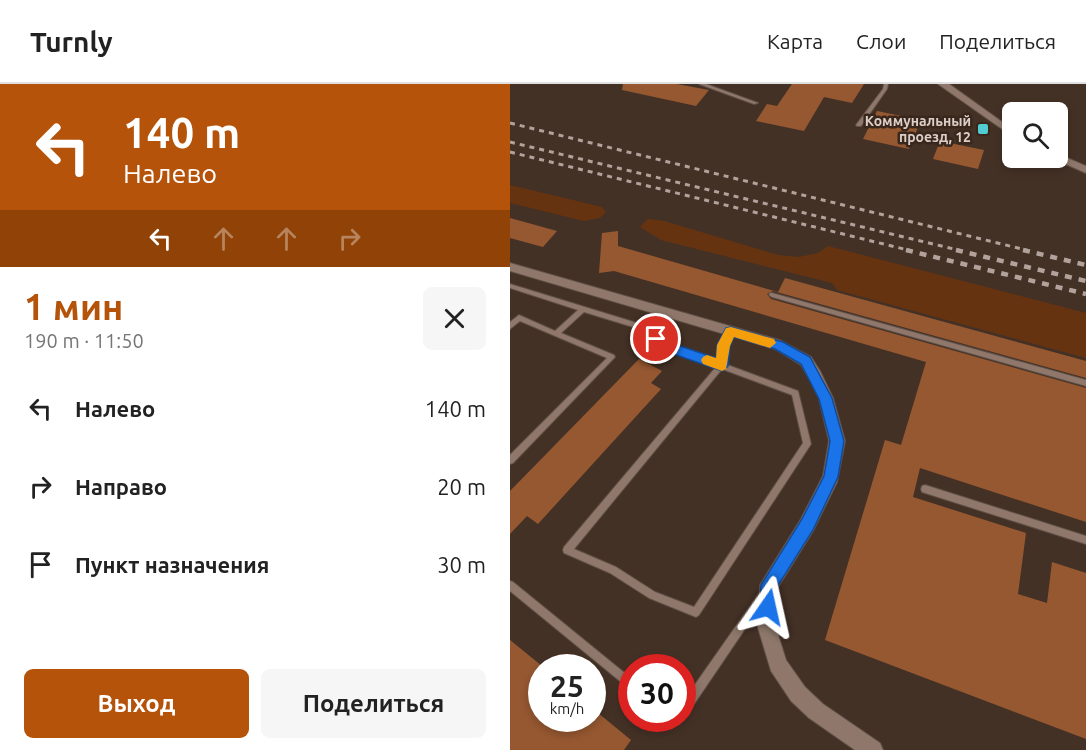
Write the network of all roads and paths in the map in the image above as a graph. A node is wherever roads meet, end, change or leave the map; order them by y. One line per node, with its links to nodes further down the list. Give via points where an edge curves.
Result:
1 (701, 84): 4 (lane)
2 (886, 84): 5 (lane)
3 (943, 84): 6 (street)
4 (756, 103)
5 (859, 125)
6 (1002, 126)
7 (1068, 162): 8 (street)
8 (1086, 170)
9 (510, 267): 14 (street)
10 (510, 286): 12 (lane)
11 (771, 295): 17 (lane)
12 (583, 309): 15 (lane); 16 (lane, via 635,325 670,347)
13 (510, 326): 15 (lane, via 519,318)
14 (731, 332): 16 (lane, via 723,345); 22 (street, via 779,345 806,361 826,398 837,441 831,477 807,525)
15 (556, 334): 18 (lane, via 612,357)
16 (722, 366): 16 (lane, via 795,393 807,444 696,612 652,595 613,570 567,550)
17 (1086, 383)
18 (510, 460)
19 (926, 489): 20 (lane)
20 (1086, 540)
21 (510, 585): 23 (lane)
22 (769, 585): 24 (lane); 25 (street, via 767,628 787,680 816,711)
23 (618, 674)
24 (696, 692)
25 (873, 750)

